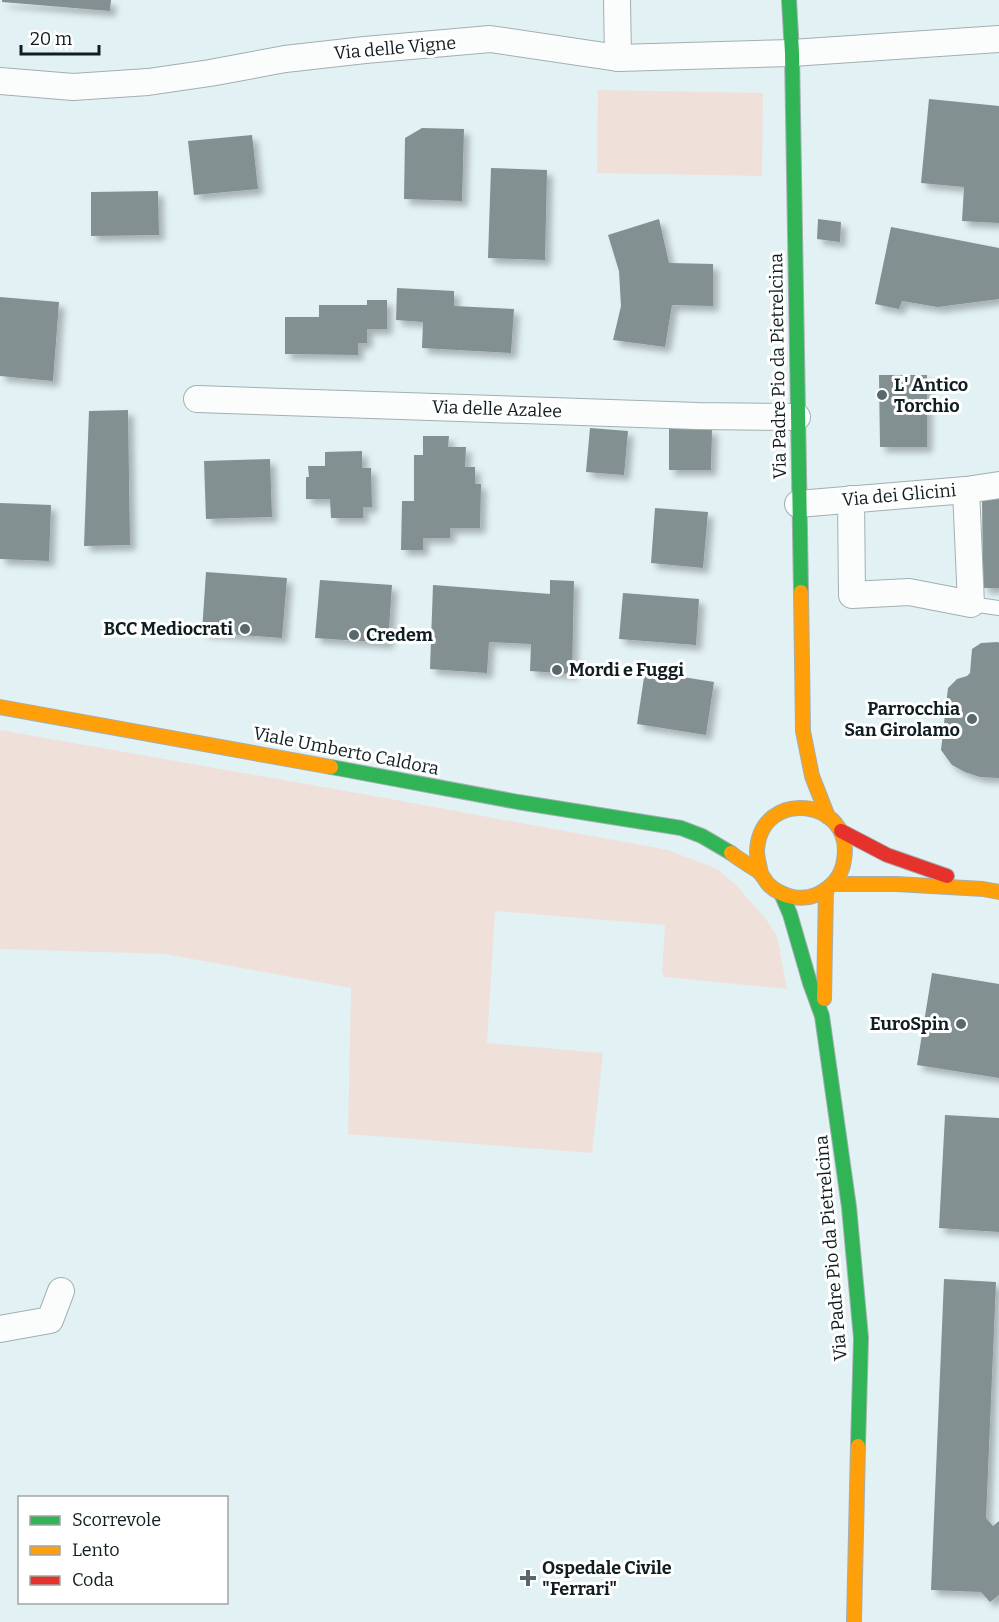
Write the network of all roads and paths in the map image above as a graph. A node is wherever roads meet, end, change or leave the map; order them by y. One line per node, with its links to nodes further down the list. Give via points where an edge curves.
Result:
1 (617, 0): 5 (street)
2 (789, 0): 4 (street, Via Padre Pio da Pietrelcina)
3 (999, 39): 4 (street, Via delle Vigne)
4 (792, 53): 5 (street, Via delle Vigne); 8 (street, Via Padre Pio da Pietrelcina)
5 (618, 58): 6 (street, Via delle Vigne, via 490,39 285,59 148,82 73,87)
6 (0, 81)
7 (197, 399): 8 (street, Via delle Azalee)
8 (796, 417): 12 (street, Via Padre Pio da Pietrelcina)
9 (999, 485): 10 (street, Via dei Glicini)
10 (966, 490): 11 (street, Via dei Glicini); 13 (street)
11 (851, 499): 12 (street, Via dei Glicini); 13 (street, via 852,596 909,592)
12 (798, 504): 16 (street, Via Padre Pio da Pietrelcina)
13 (970, 604): 14 (lane)
14 (999, 608)
15 (0, 707): 23 (street, Viale Umberto Caldora)
16 (802, 731): 17 (street, Via Padre Pio da Pietrelcina); 19 (street, Via Padre Pio da Pietrelcina, via 812,776)
17 (797, 760)
18 (784, 797): 20 (street)
19 (828, 817): 20 (street, via 802,807); 24 (street)
20 (772, 818): 21 (street); 25 (street, via 756,846)
21 (748, 824)
22 (714, 826): 23 (street, Viale Umberto Caldora)
23 (687, 830): 25 (street, Viale Umberto Caldora, via 717,843)
24 (841, 831): 26 (street, via 846,859 840,876); 27 (street, via 887,855)
25 (761, 874): 29 (street)
26 (830, 887): 27 (street, via 896,884); 29 (street, via 818,895 799,898); 30 (street, Via Padre Pio da Pietrelcina, via 825,910 827,972)
27 (983, 889): 28 (street)
28 (999, 892)
29 (781, 893): 30 (street, Via Padre Pio da Pietrelcina)
30 (822, 1016): 33 (street, Via Padre Pio da Pietrelcina, via 849,1207 861,1338)
31 (62, 1291): 32 (street, via 50,1320)
32 (0, 1329)
33 (854, 1622)

